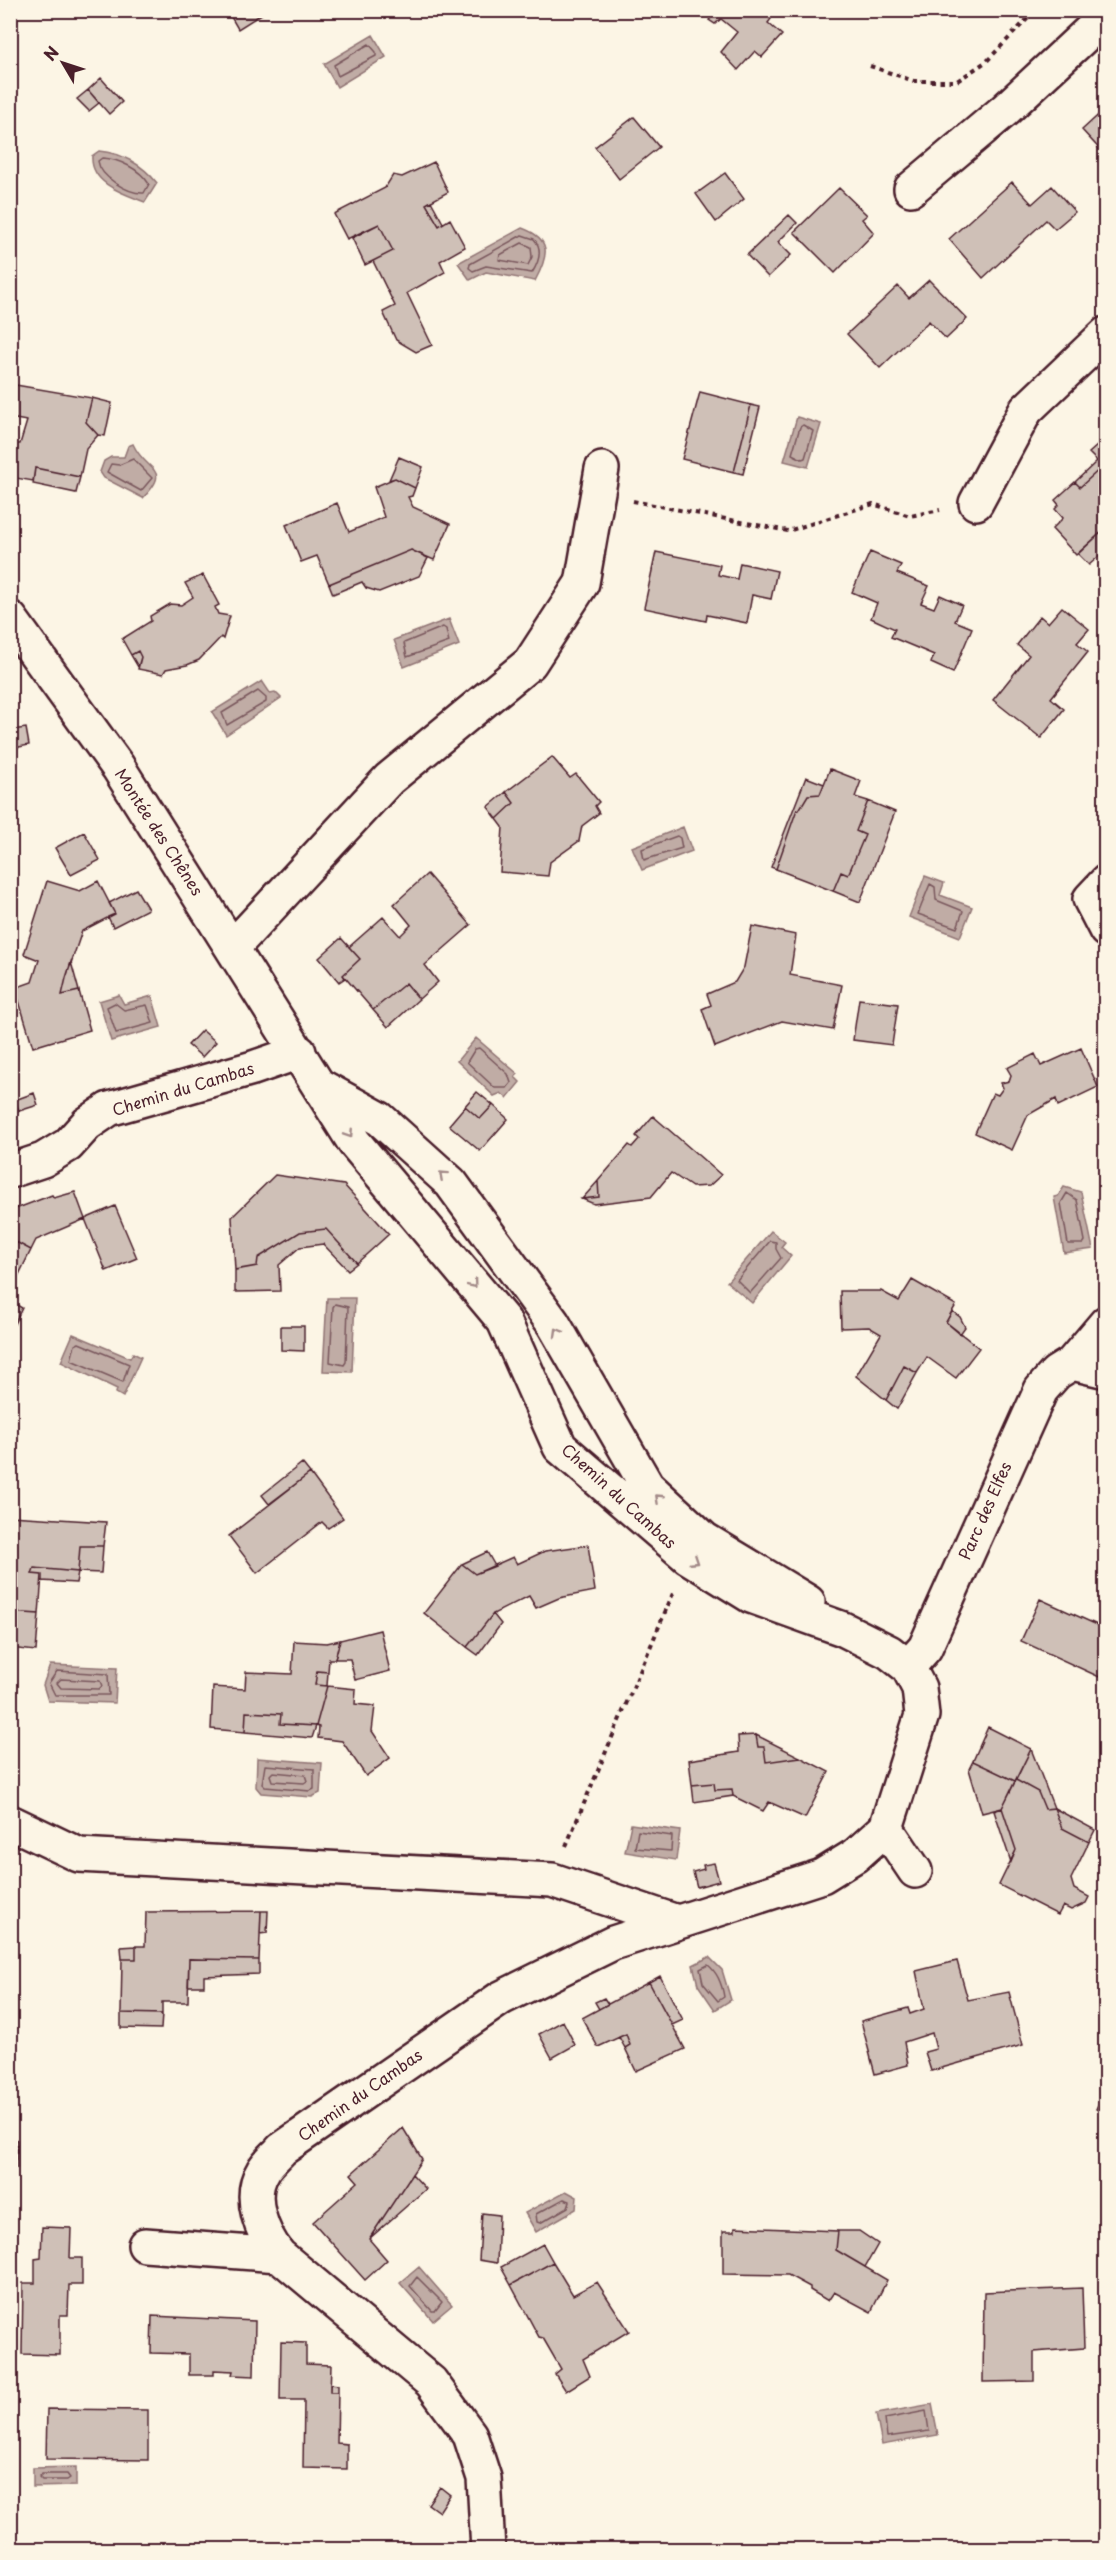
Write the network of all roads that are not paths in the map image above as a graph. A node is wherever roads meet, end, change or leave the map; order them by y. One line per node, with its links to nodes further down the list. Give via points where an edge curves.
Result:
1 (1106, 16): 2 (street, via 1005,110)
2 (911, 189)
3 (1106, 334): 5 (street, via 1026,410)
4 (602, 469): 9 (street, via 582,583 530,663 389,779)
5 (976, 503)
6 (10, 618): 9 (street, Montée des Chênes, via 118,767)
7 (1106, 882): 8 (street, via 1090,899)
8 (1106, 930)
9 (233, 947): 10 (street, Montée des Chênes)
10 (299, 1052): 11 (street, Chemin du Cambas); 12 (street, Chemin du Cambas, via 110,1109 87,1124 68,1145 43,1160)
11 (317, 1084): 16 (street, Chemin du Cambas, one-way to 11, via 811,1603 704,1539 647,1486 553,1323 451,1183 380,1119); 16 (street, Chemin du Cambas, one-way to 16, via 354,1142 504,1321 560,1448 688,1557 751,1596)
12 (10, 1171)
13 (1106, 1323): 14 (street, Parc des Elfes)
14 (1072, 1364): 15 (street); 17 (street, Parc des Elfes, via 1056,1373 1041,1390 925,1648)
15 (1106, 1371)
16 (843, 1629): 17 (street, Chemin du Cambas, via 889,1652)
17 (908, 1667): 19 (street, via 918,1688 921,1715)
18 (10, 1822): 21 (street, via 79,1855 552,1880)
19 (886, 1828): 20 (street); 21 (street, Chemin du Cambas, via 856,1855 822,1876)
20 (915, 1871)
21 (677, 1922): 23 (street, Chemin du Cambas, via 613,1944 501,1998 282,2149 262,2171 256,2199 269,2242)
22 (145, 2245): 23 (street)
23 (279, 2255): 24 (street, Chemin du Cambas, via 431,2382 470,2435 484,2478)
24 (488, 2550)

